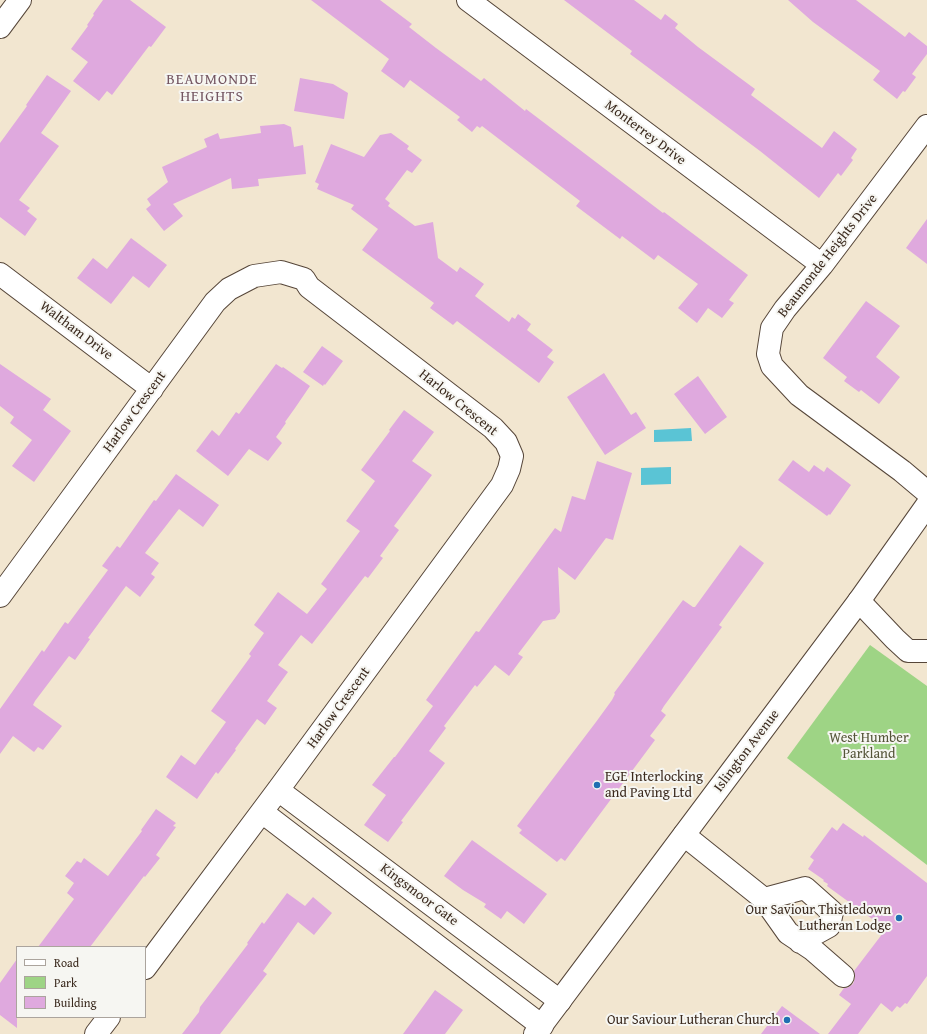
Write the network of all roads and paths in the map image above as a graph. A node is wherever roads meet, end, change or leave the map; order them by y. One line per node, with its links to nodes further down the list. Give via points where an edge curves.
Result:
1 (20, 0): 3 (street)
2 (468, 0): 5 (street, Monterrey Drive)
3 (0, 27)
4 (927, 126): 5 (street, Beaumonde Heights Drive)
5 (822, 265): 8 (street, Beaumonde Heights Drive, via 772,328 768,354 772,366 799,395)
6 (0, 274): 7 (street, Waltham Drive)
7 (152, 389): 10 (street, Harlow Crescent); 13 (street, Harlow Crescent, via 215,302 229,289 254,276 281,272 304,279 309,287 493,428 506,442 512,456 502,485)
8 (927, 492)
9 (927, 505): 11 (street, Islington Avenue)
10 (0, 596)
11 (859, 601): 12 (street, via 908,651); 15 (street, Islington Avenue)
12 (927, 651)
13 (278, 790): 14 (street, Harlow Crescent); 20 (street, Kingsmoor Gate)
14 (262, 812): 18 (street, Harlow Crescent); 22 (street, Kingsmoor Gate)
15 (684, 835): 16 (street); 20 (street, Islington Avenue)
16 (764, 899): 17 (street, via 788,933); 17 (street, via 805,888 832,912 829,926)
17 (800, 942): 19 (street)
18 (146, 967)
19 (843, 976)
20 (560, 1001): 22 (street, Islington Avenue)
21 (108, 1018): 23 (street)
22 (539, 1030)
23 (96, 1034)

